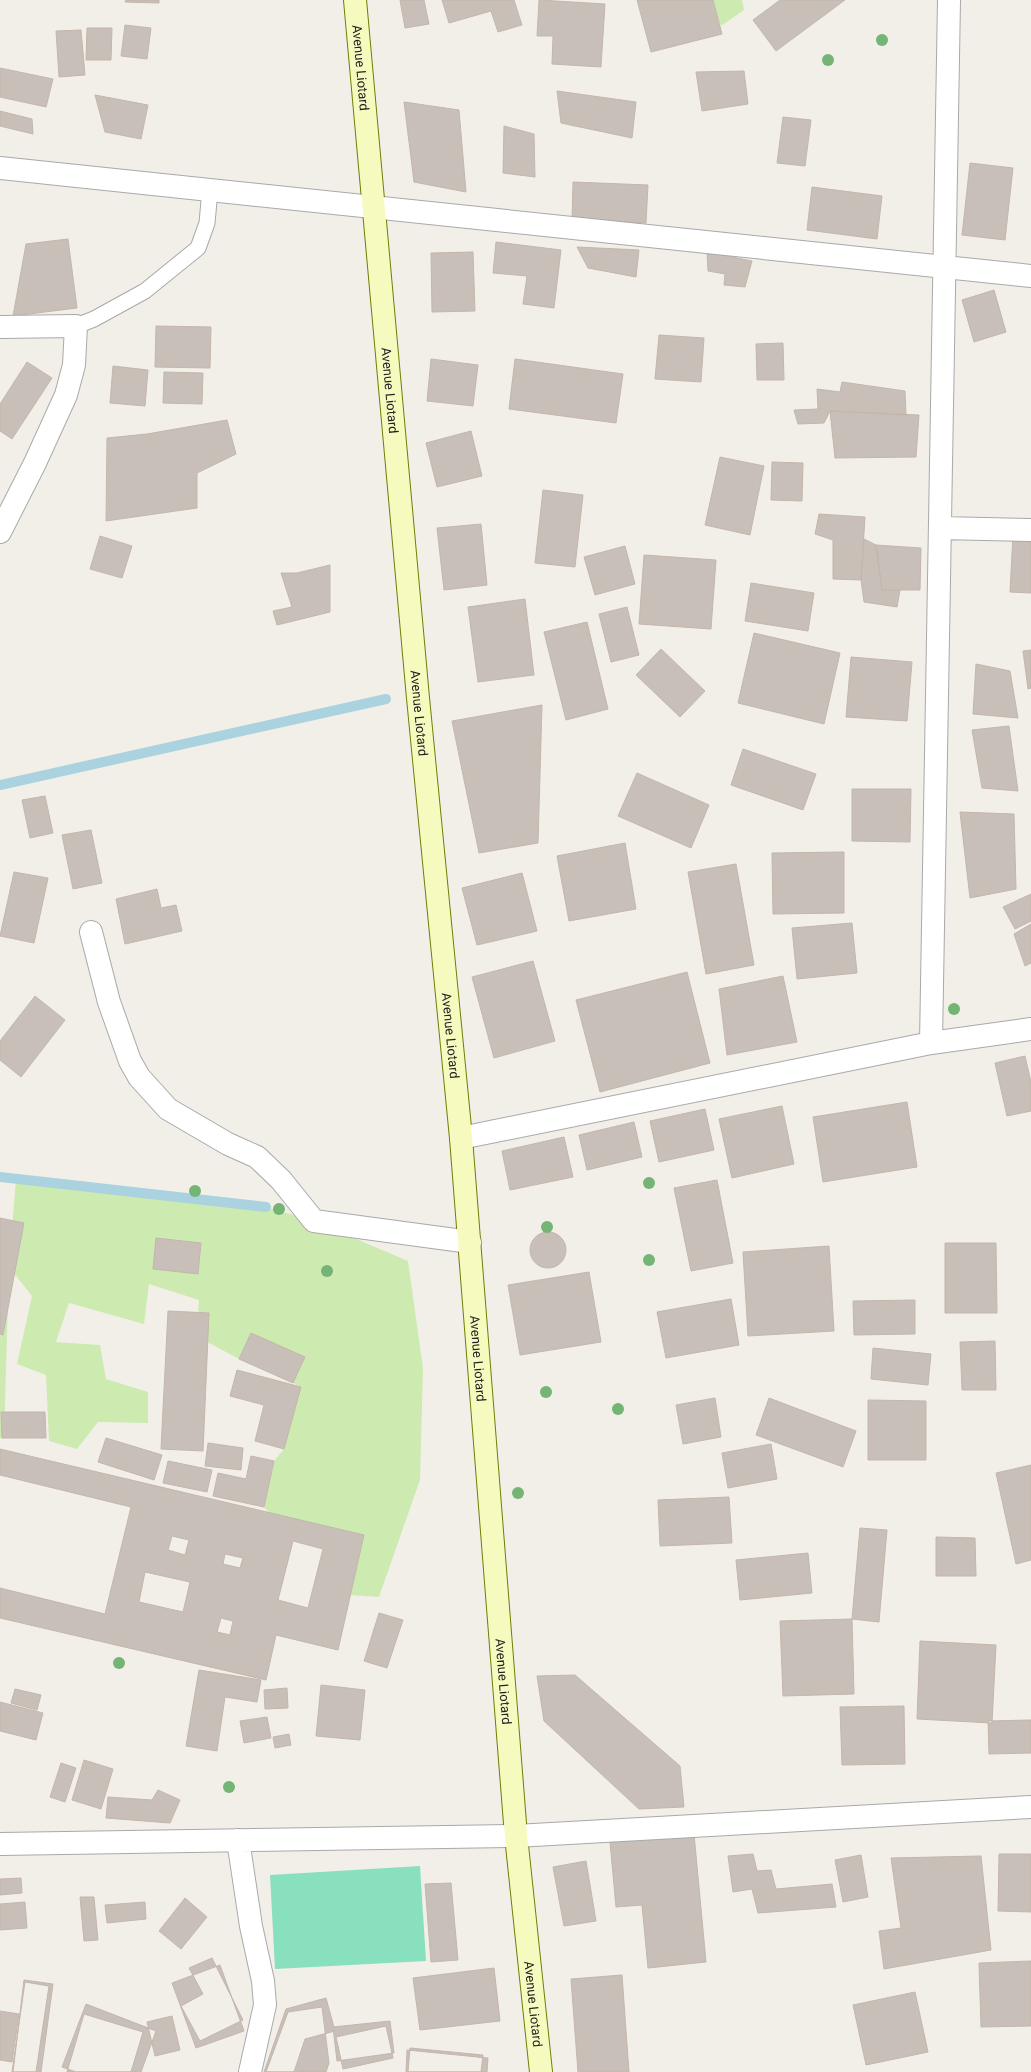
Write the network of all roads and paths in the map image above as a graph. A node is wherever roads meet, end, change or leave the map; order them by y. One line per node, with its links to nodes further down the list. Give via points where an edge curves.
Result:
1 (355, 0): 5 (street, Avenue Liotard)
2 (949, 0): 6 (street)
3 (0, 168): 4 (street)
4 (210, 190): 5 (street); 8 (lane, via 207,223 198,248 145,291)
5 (373, 207): 6 (street); 16 (street, Avenue Liotard)
6 (945, 267): 7 (street); 10 (street)
7 (1031, 276)
8 (76, 326): 9 (street); 12 (street, via 74,365 66,395)
9 (0, 327)
10 (940, 528): 11 (street); 15 (street)
11 (1031, 530)
12 (0, 532)
13 (91, 932): 17 (street, via 109,1002 130,1061 139,1077 168,1109 228,1144 257,1157 281,1180 314,1221)
14 (1031, 1029): 15 (street)
15 (930, 1043): 16 (street)
16 (461, 1138): 17 (street, Avenue Liotard)
17 (470, 1242): 19 (street, Avenue Liotard)
18 (1031, 1806): 19 (street)
19 (516, 1836): 20 (street); 23 (street, Avenue Liotard)
20 (238, 1840): 21 (street); 22 (street, via 265,2004)
21 (0, 1844)
22 (250, 2072)
23 (540, 2072)

